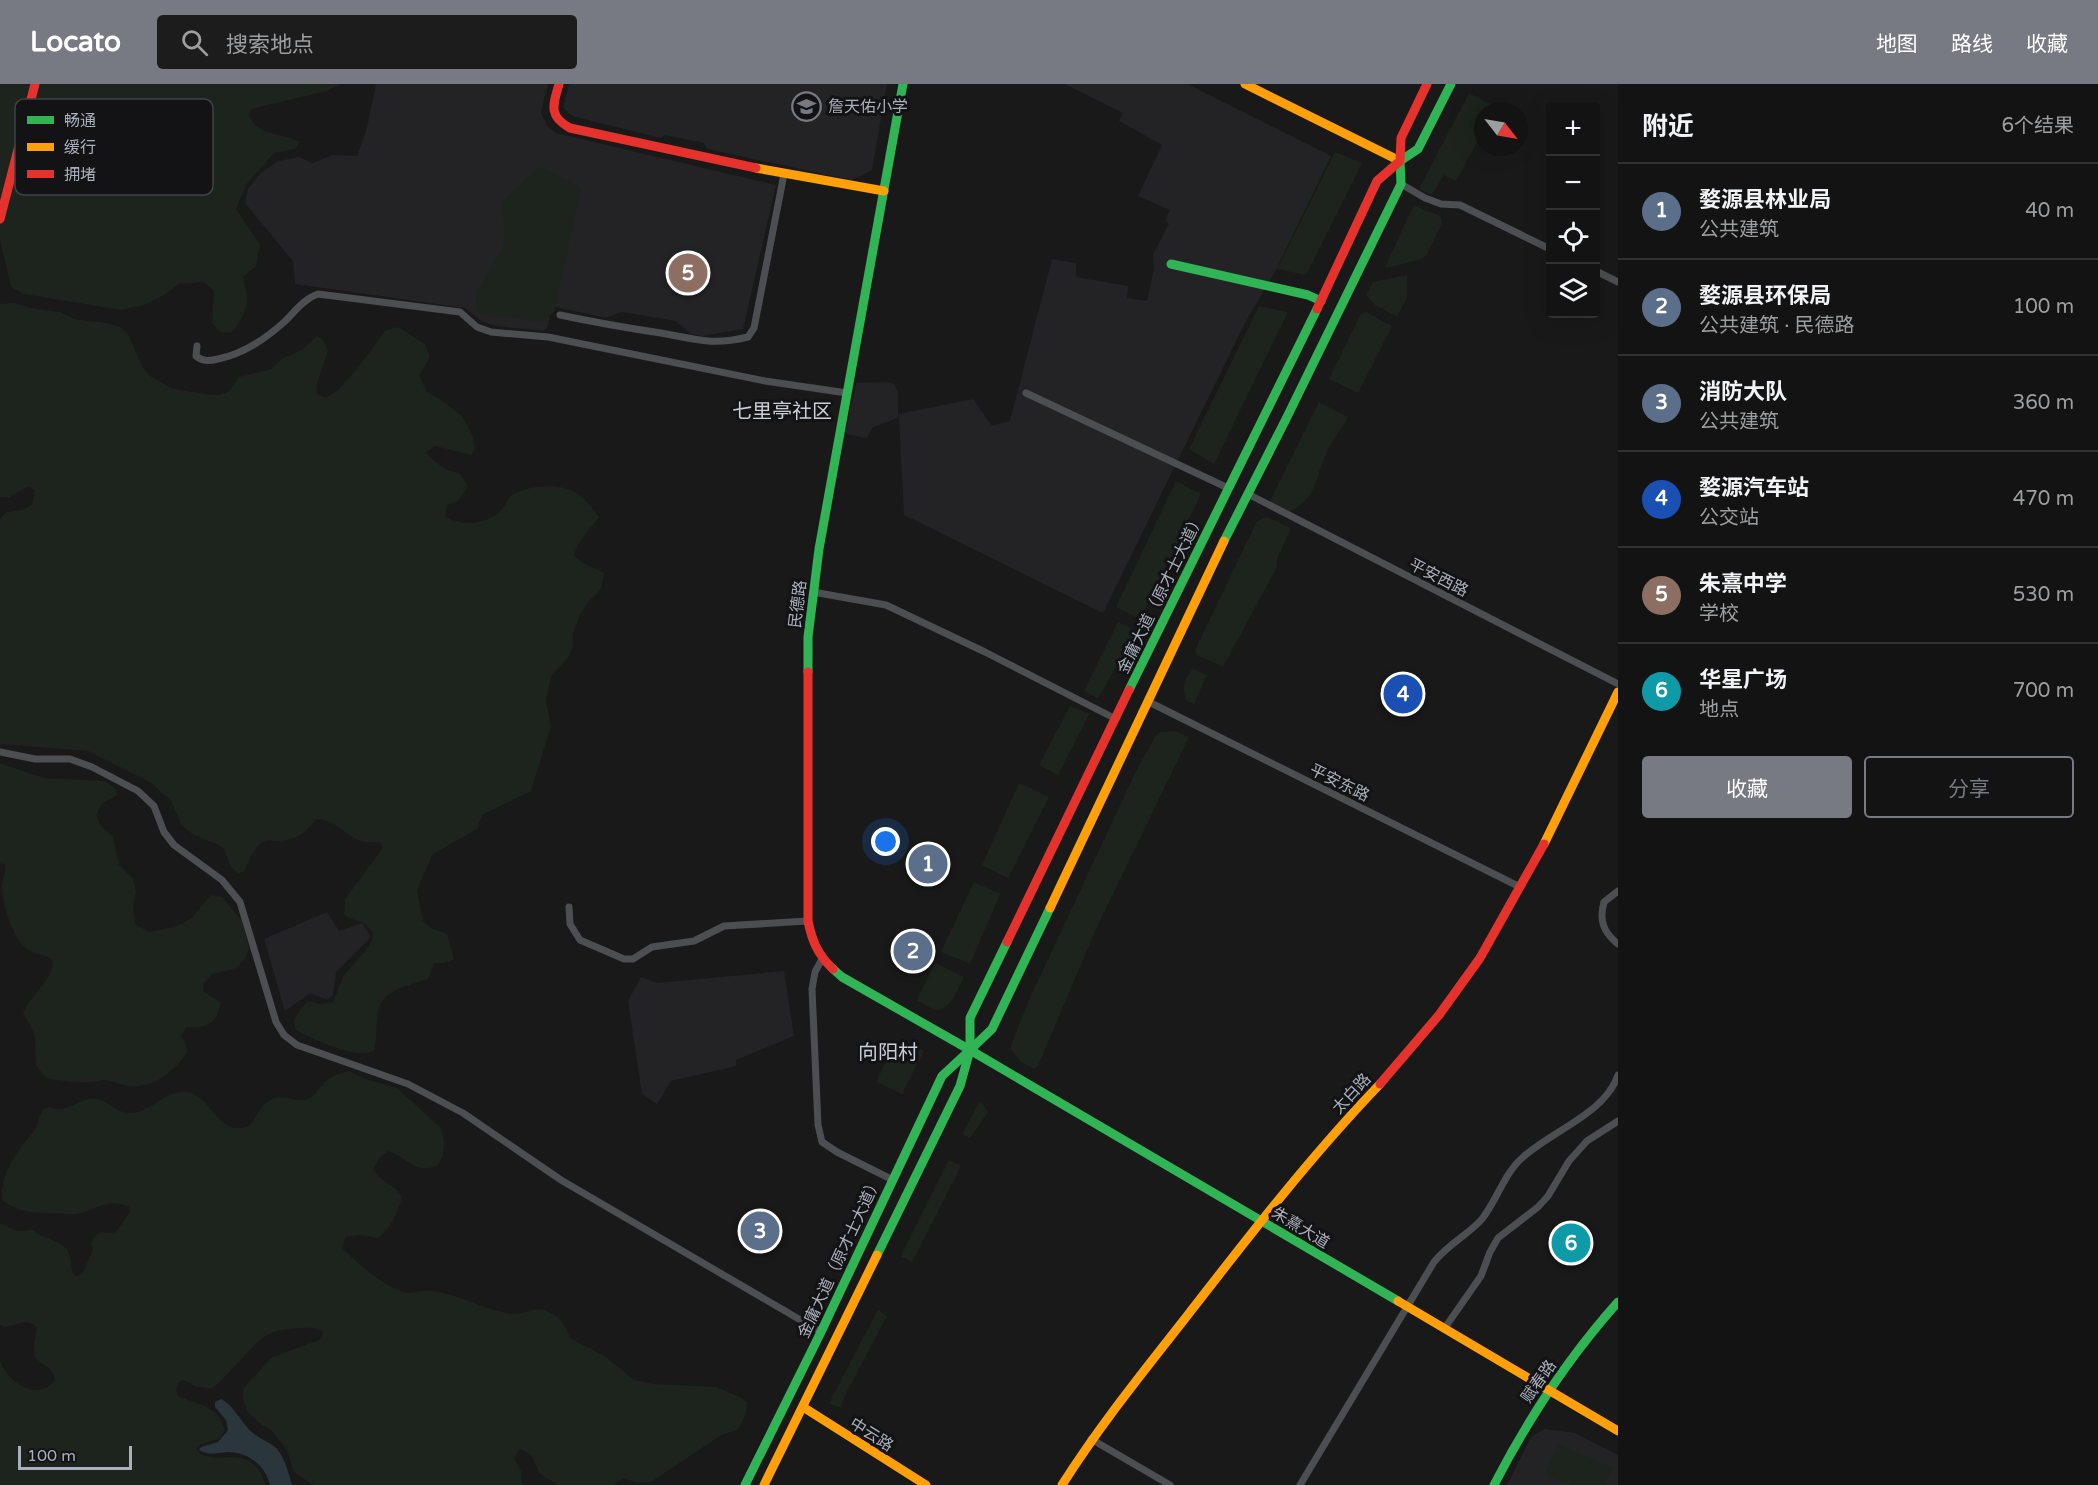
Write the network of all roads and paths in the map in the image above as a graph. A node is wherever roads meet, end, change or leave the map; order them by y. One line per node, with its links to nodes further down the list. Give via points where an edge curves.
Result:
1 (35, 84): 7 (main road)
2 (559, 84): 10 (main road, via 553,115 570,128)
3 (903, 84): 12 (main road, 民德路)
4 (1245, 84): 9 (main road)
5 (1427, 84): 9 (main road, 金庸大道（原才士大道）, via 1401,138)
6 (1451, 84): 9 (main road, 金庸大道（原才士大道）, via 1418,149)
7 (31, 99)
8 (15, 161): 13 (main road)
9 (1400, 161): 11 (main road, 金庸大道（原才士大道）); 18 (main road, 金庸大道（原才士大道）, via 1377,180)
10 (784, 174): 12 (main road); 19 (street, via 754,328 748,337 695,341)
11 (1401, 184): 14 (street, via 1441,204 1460,205); 24 (main road, 金庸大道（原才士大道）)
12 (884, 191): 21 (main road, 民德路)
13 (0, 219)
14 (1546, 247)
15 (1171, 264): 18 (main road)
16 (1600, 273): 17 (street)
17 (1618, 282)
18 (1321, 301): 23 (main road, 金庸大道（原才士大道）)
19 (560, 315)
20 (197, 346): 21 (street, via 196,356 204,360 229,357 252,347 309,297 318,294 460,312 477,327 491,332 548,337 765,381)
21 (847, 393): 25 (main road, 民德路)
22 (1026, 393): 23 (street)
23 (1228, 488): 29 (main road, 金庸大道（原才士大道）)
24 (1248, 494): 26 (street, 平安西路); 28 (main road, 金庸大道（原才士大道）, via 1207,573)
25 (813, 592): 29 (street, via 886,605); 34 (main road, 民德路, via 807,637)
26 (1618, 684)
27 (1618, 692): 31 (main road, 太白路)
28 (1149, 702): 31 (street, 平安东路); 37 (main road, 金庸大道（原才士大道）, via 992,1029)
29 (1116, 719): 37 (main road, 金庸大道（原才士大道）, via 970,1018)
30 (0, 752): 45 (street, via 35,759 70,759 92,766 138,791 154,806 164,832 174,844 222,880 240,902 276,1022 297,1045 408,1084 463,1113 561,1180)
31 (1520, 887): 41 (main road, 太白路, via 1480,958 1438,1015)
32 (1618, 891): 35 (street, via 1604,902 1600,919)
33 (569, 907): 34 (street, via 570,924 580,940 624,959 633,959 652,947 694,941 724,926)
34 (808, 921): 36 (main road, 民德路, via 811,938)
35 (1618, 945)
36 (822, 959): 37 (main road, 民德路, via 842,976); 40 (street, via 812,988 822,1142)
37 (970, 1050): 40 (main road, 金庸大道（原才士大道）, via 942,1076); 41 (main road, 朱熹大道); 47 (main road, 金庸大道（原才士大道）, via 960,1086)
38 (1617, 1080): 43 (street, via 1609,1094 1520,1160 1484,1217 1440,1254)
39 (1618, 1121): 44 (street, via 1587,1142 1538,1207 1498,1238 1481,1276)
40 (892, 1179): 45 (main road, 金庸大道（原才士大道）)
41 (1262, 1221): 43 (main road, 朱熹大道); 49 (main road, 太白路)
42 (1618, 1302): 46 (main road, 赋春路)
43 (1406, 1306): 44 (main road, 朱熹大道); 55 (street)
44 (1444, 1329): 46 (main road, 朱熹大道)
45 (821, 1332): 50 (main road, 金庸大道（原才士大道）)
46 (1548, 1390): 48 (main road, 朱熹大道); 56 (main road, 赋春路)
47 (803, 1407): 51 (main road, 金庸大道（原才士大道）); 52 (main road, 中云路)
48 (1618, 1431)
49 (1091, 1438): 53 (main road, 太白路); 54 (street)
50 (745, 1485)
51 (764, 1485)
52 (926, 1485)
53 (1062, 1485)
54 (1170, 1485)
55 (1300, 1485)
56 (1494, 1485)

